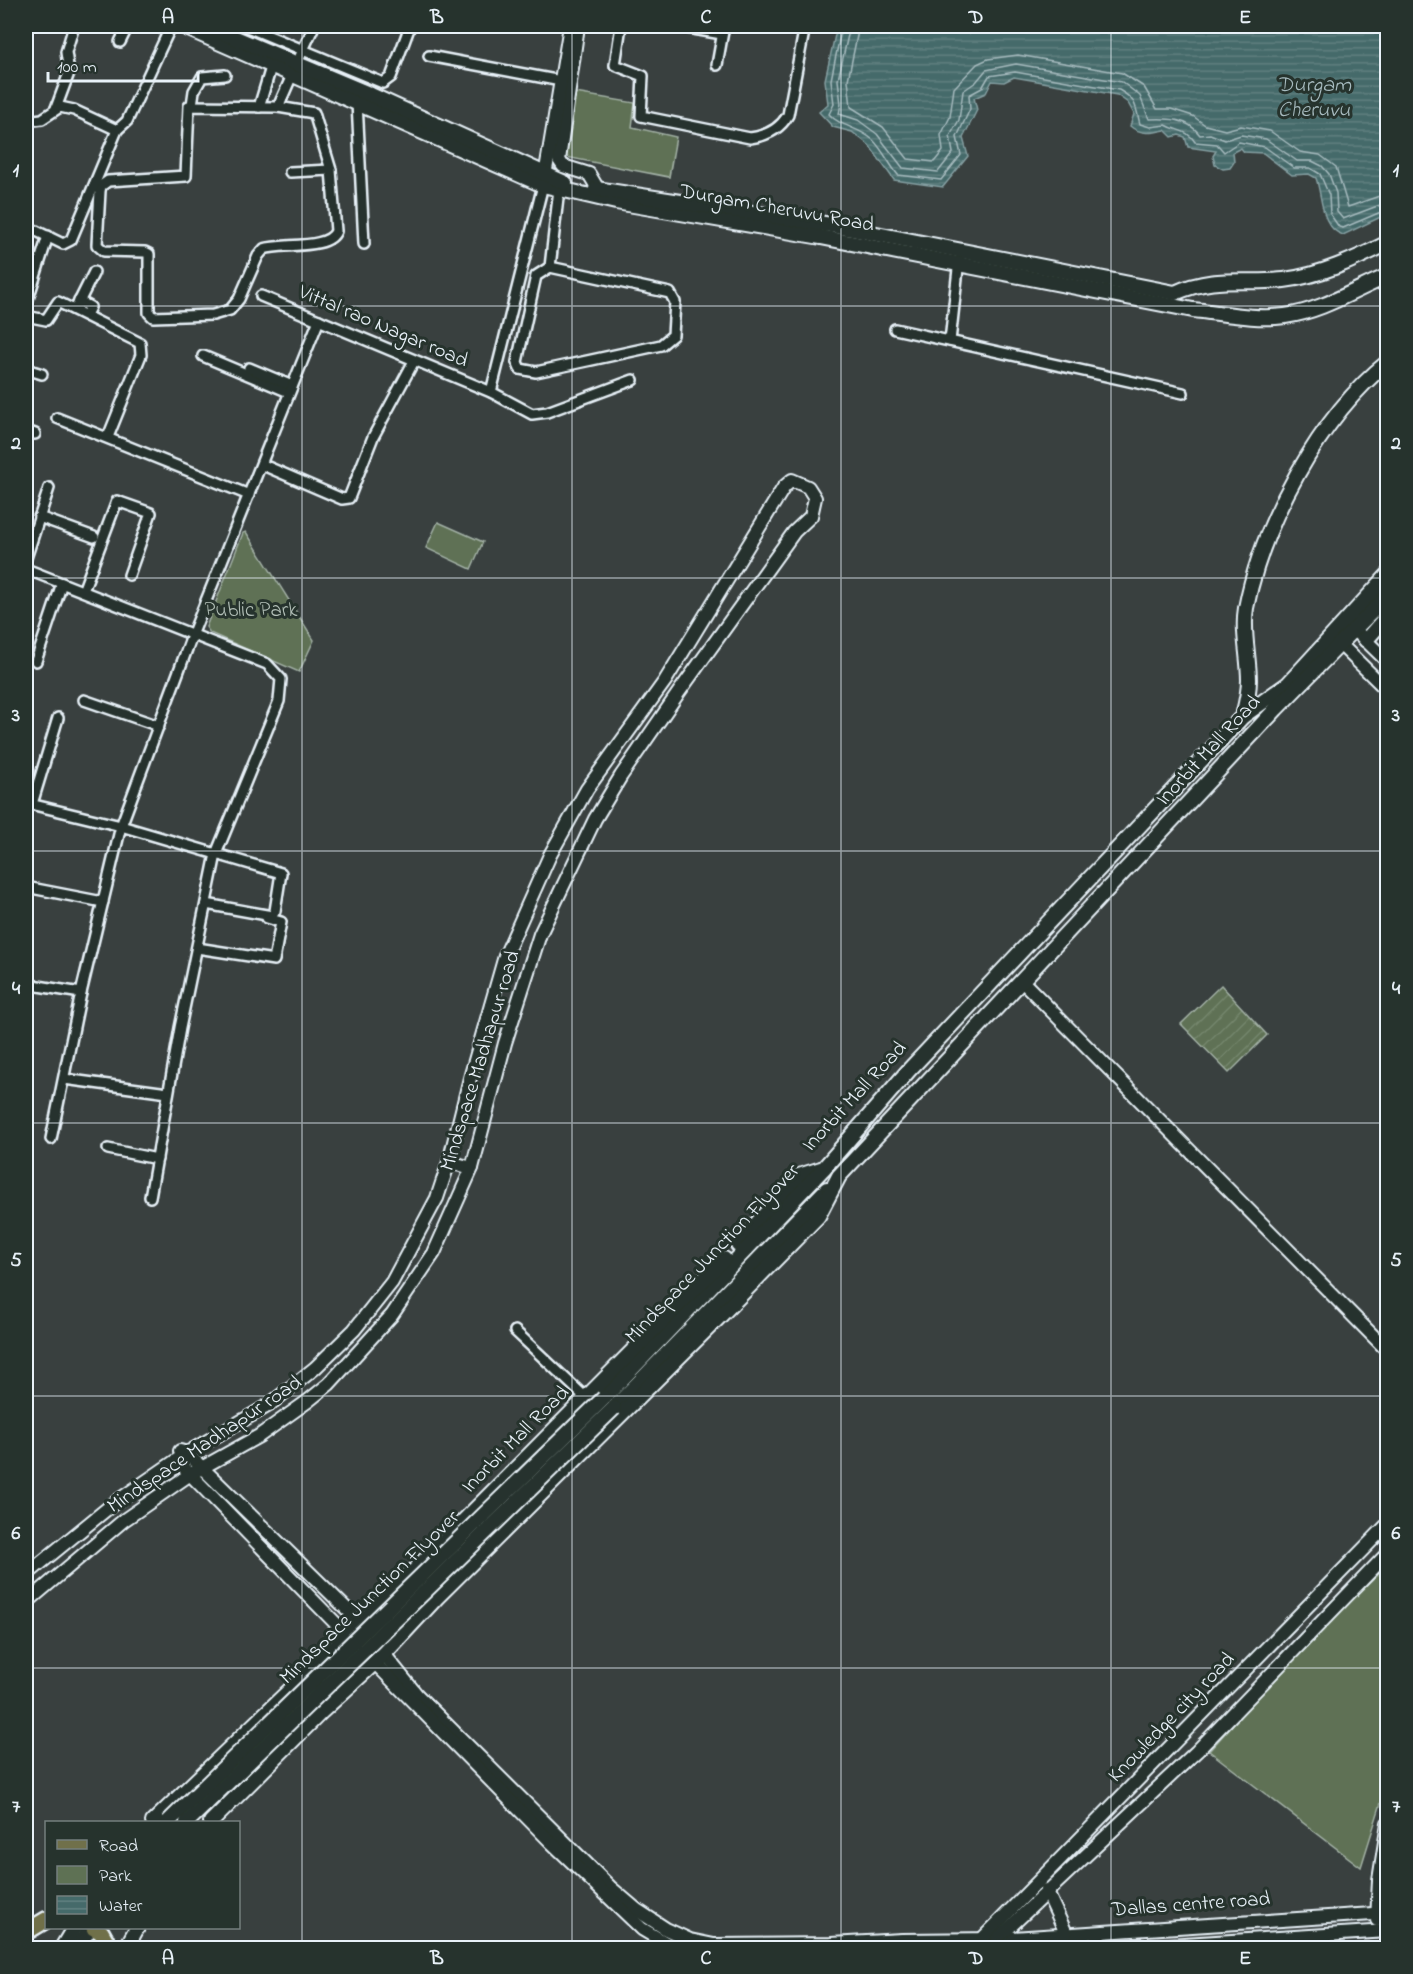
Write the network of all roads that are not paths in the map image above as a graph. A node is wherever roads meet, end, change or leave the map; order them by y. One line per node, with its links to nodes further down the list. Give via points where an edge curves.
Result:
1 (74, 26): 27 (street, via 66,52 69,73)
2 (128, 26): 15 (street)
3 (171, 26): 29 (street, via 127,121)
4 (182, 26): 18 (main road, Durgam Cheruvu Road)
5 (245, 26): 16 (street)
6 (314, 26): 16 (street)
7 (410, 26): 16 (street, via 386,82)
8 (570, 26): 22 (street)
9 (579, 26): 33 (street, via 559,160 563,166 589,174)
10 (621, 26): 12 (street, via 615,65 644,76 641,116 750,138 779,126 788,115)
11 (675, 26): 14 (street)
12 (805, 26)
13 (213, 27): 20 (main road, Durgam Cheruvu Road)
14 (723, 30): 19 (street)
15 (120, 42)
16 (303, 49): 20 (street)
17 (429, 56): 22 (street)
18 (272, 64): 20 (main road, Durgam Cheruvu Road); 25 (street)
19 (717, 65)
20 (295, 68): 23 (main road, Durgam Cheruvu Road); 26 (street)
21 (225, 75): 24 (street, via 202,77)
22 (561, 81): 32 (street)
23 (352, 95): 32 (main road, Durgam Cheruvu Road); 37 (street)
24 (192, 105): 25 (street); 30 (street, via 187,108 186,176 108,181 100,191 98,245 104,251 149,254 149,313 153,317 222,314 239,299 264,249 324,242 334,237 337,225)
25 (259, 107): 26 (street)
26 (278, 107): 30 (street, via 314,113)
27 (56, 108): 28 (street, via 42,119); 29 (street, via 74,110)
28 (26, 121)
29 (117, 130): 35 (street, via 70,240 63,244)
30 (331, 170): 31 (street)
31 (290, 172)
32 (550, 183): 33 (main road, Durgam Cheruvu Road); 38 (main road, Durgam Cheruvu Road, via 616,202); 39 (street); 50 (street)
33 (598, 189): 38 (main road, Durgam Cheruvu Road, via 831,225)
34 (26, 226): 35 (street)
35 (48, 236): 43 (street)
36 (1388, 243): 38 (main road, Durgam Cheruvu Road, via 1308,276 1214,280 1175,293)
37 (364, 244)
38 (960, 257): 41 (main road, Durgam Cheruvu Road, via 1193,310 1268,317 1284,317 1329,304); 48 (street)
39 (550, 267): 52 (street, via 537,276); 52 (street, via 670,293 675,302 673,334 661,345 536,372 520,369)
40 (92, 271): 44 (street)
41 (1388, 276)
42 (261, 296): 46 (street, Vittal rao Nagar road)
43 (26, 305)
44 (75, 306): 45 (street, via 56,303 46,320); 62 (street, via 141,343)
45 (26, 316)
46 (319, 320): 51 (street, Vittal rao Nagar road); 58 (street)
47 (895, 329): 48 (street)
48 (950, 341): 60 (street)
49 (203, 356): 58 (street)
50 (499, 358): 52 (street); 59 (street)
51 (414, 361): 59 (street, Vittal rao Nagar road); 63 (street, via 373,437 349,498 342,499)
52 (517, 362)
53 (1388, 362): 86 (main road, Inorbit Mall Road, via 1344,406 1304,463 1271,529 1246,610 1249,693)
54 (249, 368): 58 (street)
55 (26, 369): 56 (street)
56 (42, 374)
57 (633, 380): 59 (street, Vittal rao Nagar road, via 540,414 525,411)
58 (290, 389): 63 (street)
59 (491, 392)
60 (1183, 393)
61 (57, 418): 62 (street)
62 (108, 437): 65 (street)
63 (263, 465): 65 (street)
64 (49, 488): 66 (street)
65 (249, 495): 77 (street)
66 (39, 517): 67 (street); 68 (street)
67 (94, 537)
68 (26, 558)
69 (26, 569): 72 (street)
70 (129, 575): 73 (street, via 152,513 117,501)
71 (1388, 575): 86 (main road, via 1288,684)
72 (62, 583): 73 (street); 80 (street)
73 (82, 591): 77 (street)
74 (1388, 595): 76 (main road, Inorbit Mall Road)
75 (1388, 615): 78 (main road)
76 (1355, 630): 78 (street); 79 (main road, Inorbit Mall Road)
77 (193, 633): 88 (street); 91 (street, via 267,664 281,680 279,701)
78 (1366, 640): 81 (street)
79 (1340, 644): 84 (street); 96 (main road, Inorbit Mall Road)
80 (36, 661)
81 (1388, 662)
82 (665, 681): 83 (street); 83 (street, Mindspace Madhapur road, via 784,487 792,480 808,487 815,498 812,516 794,532); 104 (street, Mindspace Madhapur road, via 587,789 528,903 506,956)
83 (679, 692): 105 (street, Mindspace Madhapur road, via 595,819 542,929 505,1043)
84 (1388, 692)
85 (84, 700): 88 (street)
86 (1242, 716): 106 (main road, Inorbit Mall Road, via 909,1070)
87 (58, 718): 89 (street)
88 (159, 726): 90 (street)
89 (29, 803): 90 (street)
90 (121, 826): 91 (street); 93 (street)
91 (216, 854): 94 (street); 94 (street, via 281,873 275,911 272,916)
92 (26, 887): 93 (street)
93 (103, 902): 98 (street)
94 (206, 906): 95 (street); 95 (street, via 279,920 276,958)
95 (197, 948): 100 (street)
96 (1022, 981): 107 (main road, Inorbit Mall Road); 110 (street)
97 (26, 984): 98 (street)
98 (81, 993): 99 (street)
99 (64, 1079): 100 (street); 101 (street)
100 (168, 1093): 103 (street)
101 (51, 1139)
102 (108, 1149): 103 (street)
103 (157, 1159): 108 (street)
104 (449, 1162): 105 (street, Mindspace Madhapur road); 113 (street, Mindspace Madhapur road, via 437,1198 392,1282 354,1329 315,1368 269,1405)
105 (472, 1168): 115 (street, Mindspace Madhapur road, via 434,1253 392,1315 329,1384 260,1436)
106 (824, 1168): 111 (main road, Inorbit Mall Road, via 799,1176 741,1242); 112 (main road, Mindspace Junction Flyover)
107 (839, 1176): 112 (main road, Mindspace Junction Flyover); 117 (main road, Inorbit Mall Road, via 818,1215)
108 (150, 1197)
109 (515, 1331): 111 (street)
110 (1388, 1351)
111 (587, 1399): 114 (main road, Inorbit Mall Road)
112 (609, 1403): 129 (main road, Mindspace Junction Flyover, bridge); 130 (main road, Mindspace Junction Flyover, bridge)
113 (183, 1457): 115 (street); 116 (street); 120 (street, Mindspace Madhapur road, via 112,1504)
114 (523, 1462): 117 (main road); 122 (main road, Inorbit Mall Road)
115 (202, 1470): 116 (street, Mindspace Madhapur road); 122 (street)
116 (189, 1475): 121 (street, Mindspace Madhapur road, via 124,1520); 123 (street)
117 (547, 1488): 124 (main road, Inorbit Mall Road)
118 (1388, 1524): 143 (street, Knowledge city road)
119 (1388, 1553): 133 (street, Knowledge city road, via 1197,1751)
120 (26, 1575)
121 (26, 1603)
122 (361, 1623): 123 (main road, Inorbit Mall Road)
123 (348, 1636): 126 (main road, Inorbit Mall Road)
124 (379, 1659): 125 (street); 127 (main road, Inorbit Mall Road)
125 (439, 1723): 146 (street, Dallas centre road, via 637,1910 690,1940 714,1945); 151 (street, via 642,1929)
126 (227, 1752): 127 (main road); 128 (main road, Inorbit Mall Road)
127 (252, 1782): 131 (main road, Inorbit Mall Road)
128 (154, 1821)
129 (169, 1821)
130 (188, 1821)
131 (213, 1821)
132 (1388, 1823): 134 (street)
133 (1046, 1890): 142 (street); 144 (street, Knowledge city road)
134 (1382, 1913): 141 (street); 142 (street, Dallas centre road)
135 (45, 1921): 140 (main road)
136 (73, 1929): 147 (main road)
137 (91, 1929): 148 (main road)
138 (94, 1929): 149 (main road, via 101,1932)
139 (136, 1929): 150 (main road)
140 (27, 1930)
141 (1382, 1931): 145 (street, Dallas centre road)
142 (1066, 1933): 144 (street, Dallas centre road)
143 (982, 1938): 144 (street, Dallas centre road); 146 (street, Dallas centre road)
144 (997, 1939)
145 (1245, 1945): 152 (street, Dallas centre road)
146 (787, 1946)
147 (62, 1948)
148 (77, 1948)
149 (110, 1948)
150 (126, 1948)
151 (674, 1948)
152 (1121, 1948)

